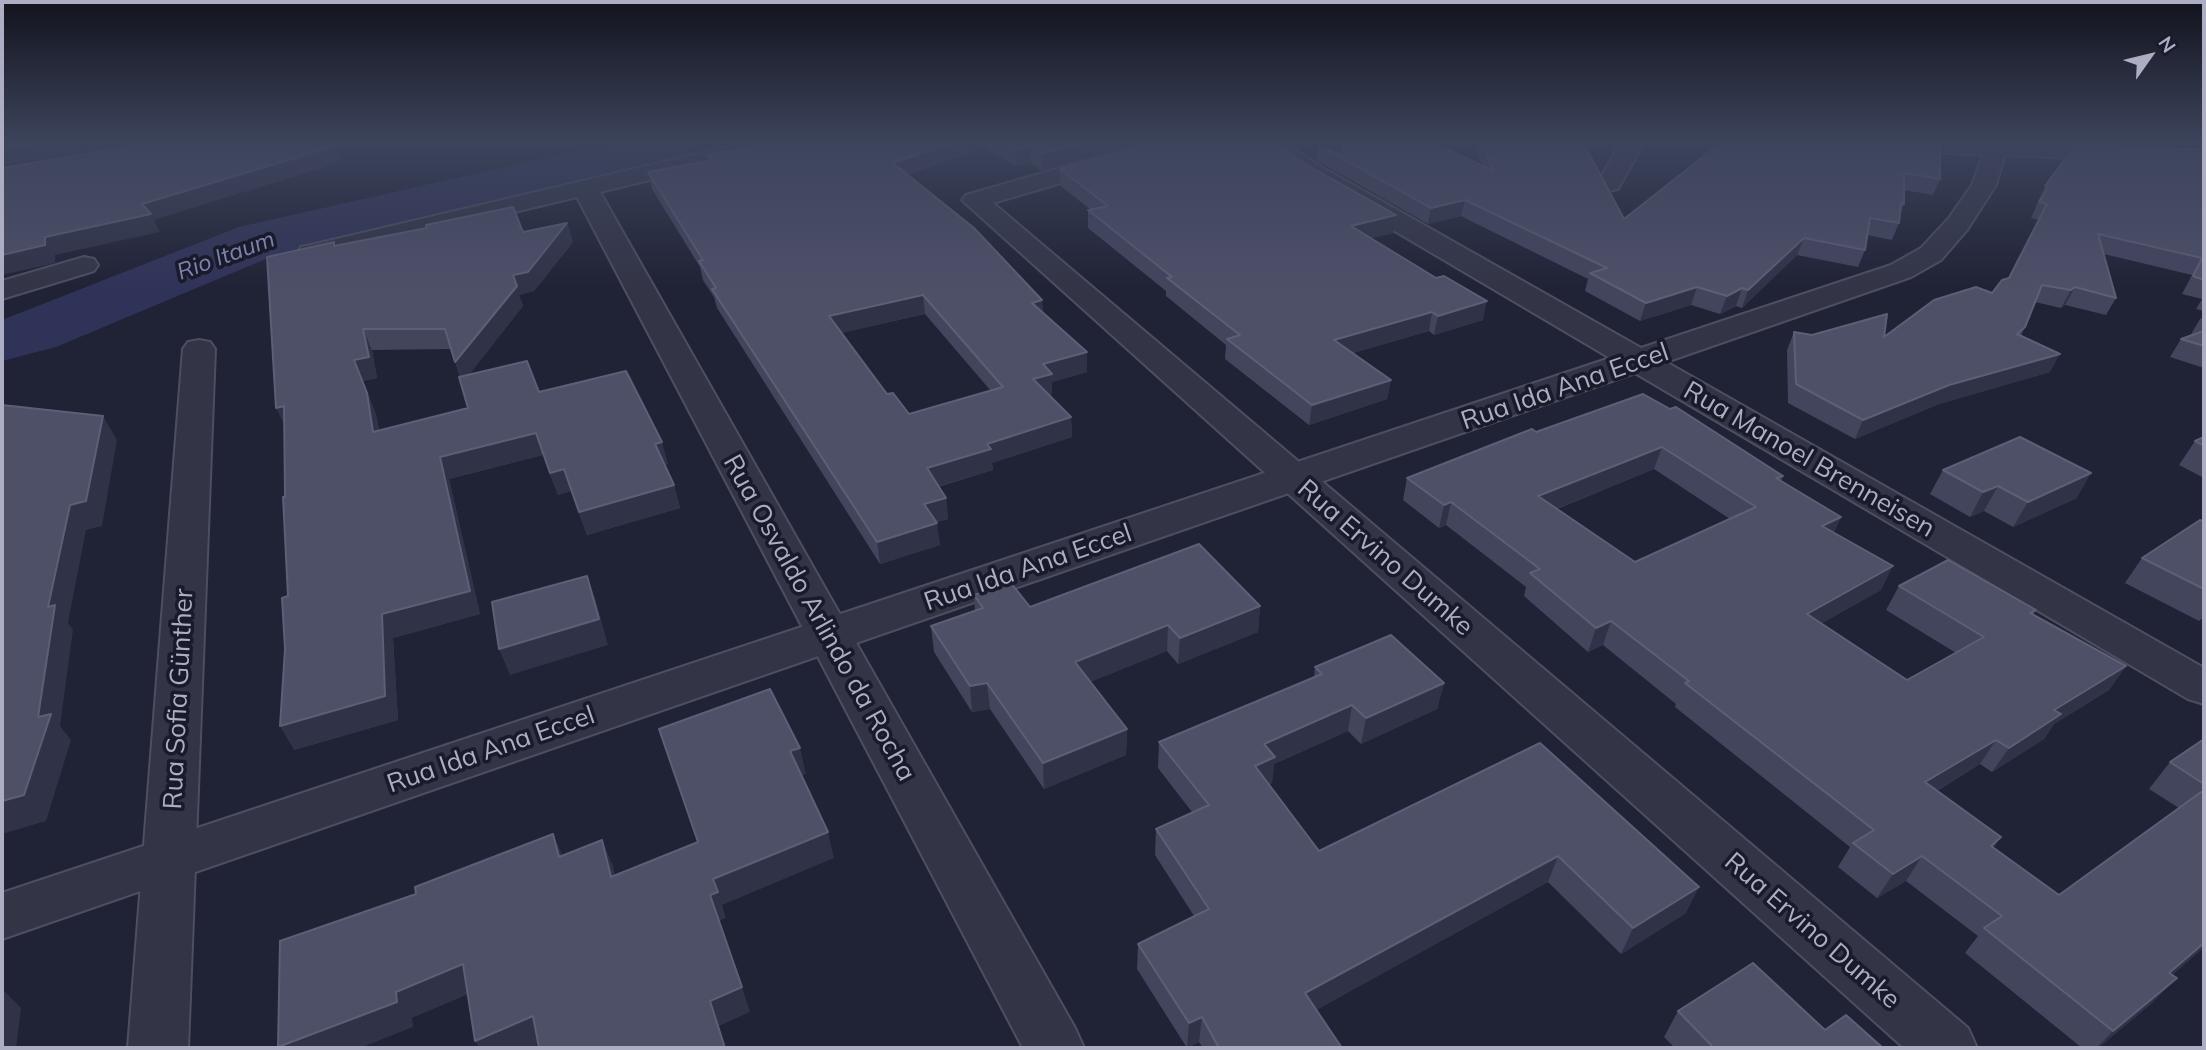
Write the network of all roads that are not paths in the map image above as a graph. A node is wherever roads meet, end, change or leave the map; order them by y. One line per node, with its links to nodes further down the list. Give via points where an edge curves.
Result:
1 (564, 193): 6 (street)
2 (588, 193): 12 (street, Rua Osvaldo Arlindo da Rocha)
3 (999, 193): 11 (street, Rua Ervino Dumke, via 975,200)
4 (1348, 193): 10 (street, Rua Manoel Brenneisen)
5 (1979, 193): 10 (street, Rua Ida Ana Eccel, via 1931,254 1901,271)
6 (292, 257)
7 (84, 265): 8 (street)
8 (2, 290)
9 (199, 349): 14 (street, Rua Sofia Günther)
10 (1638, 362): 11 (street, Rua Ida Ana Eccel); 13 (street, Rua Manoel Brenneisen)
11 (1294, 478): 12 (street, Rua Ida Ana Eccel); 18 (street, Rua Ervino Dumke)
12 (828, 636): 14 (street, Rua Ida Ana Eccel); 17 (street, Rua Osvaldo Arlindo da Rocha)
13 (2204, 688)
14 (170, 859): 15 (street, Rua Ida Ana Eccel); 16 (street, Rua Sofia Günther)
15 (2, 916)
16 (158, 1048)
17 (1054, 1048)
18 (1947, 1048)

